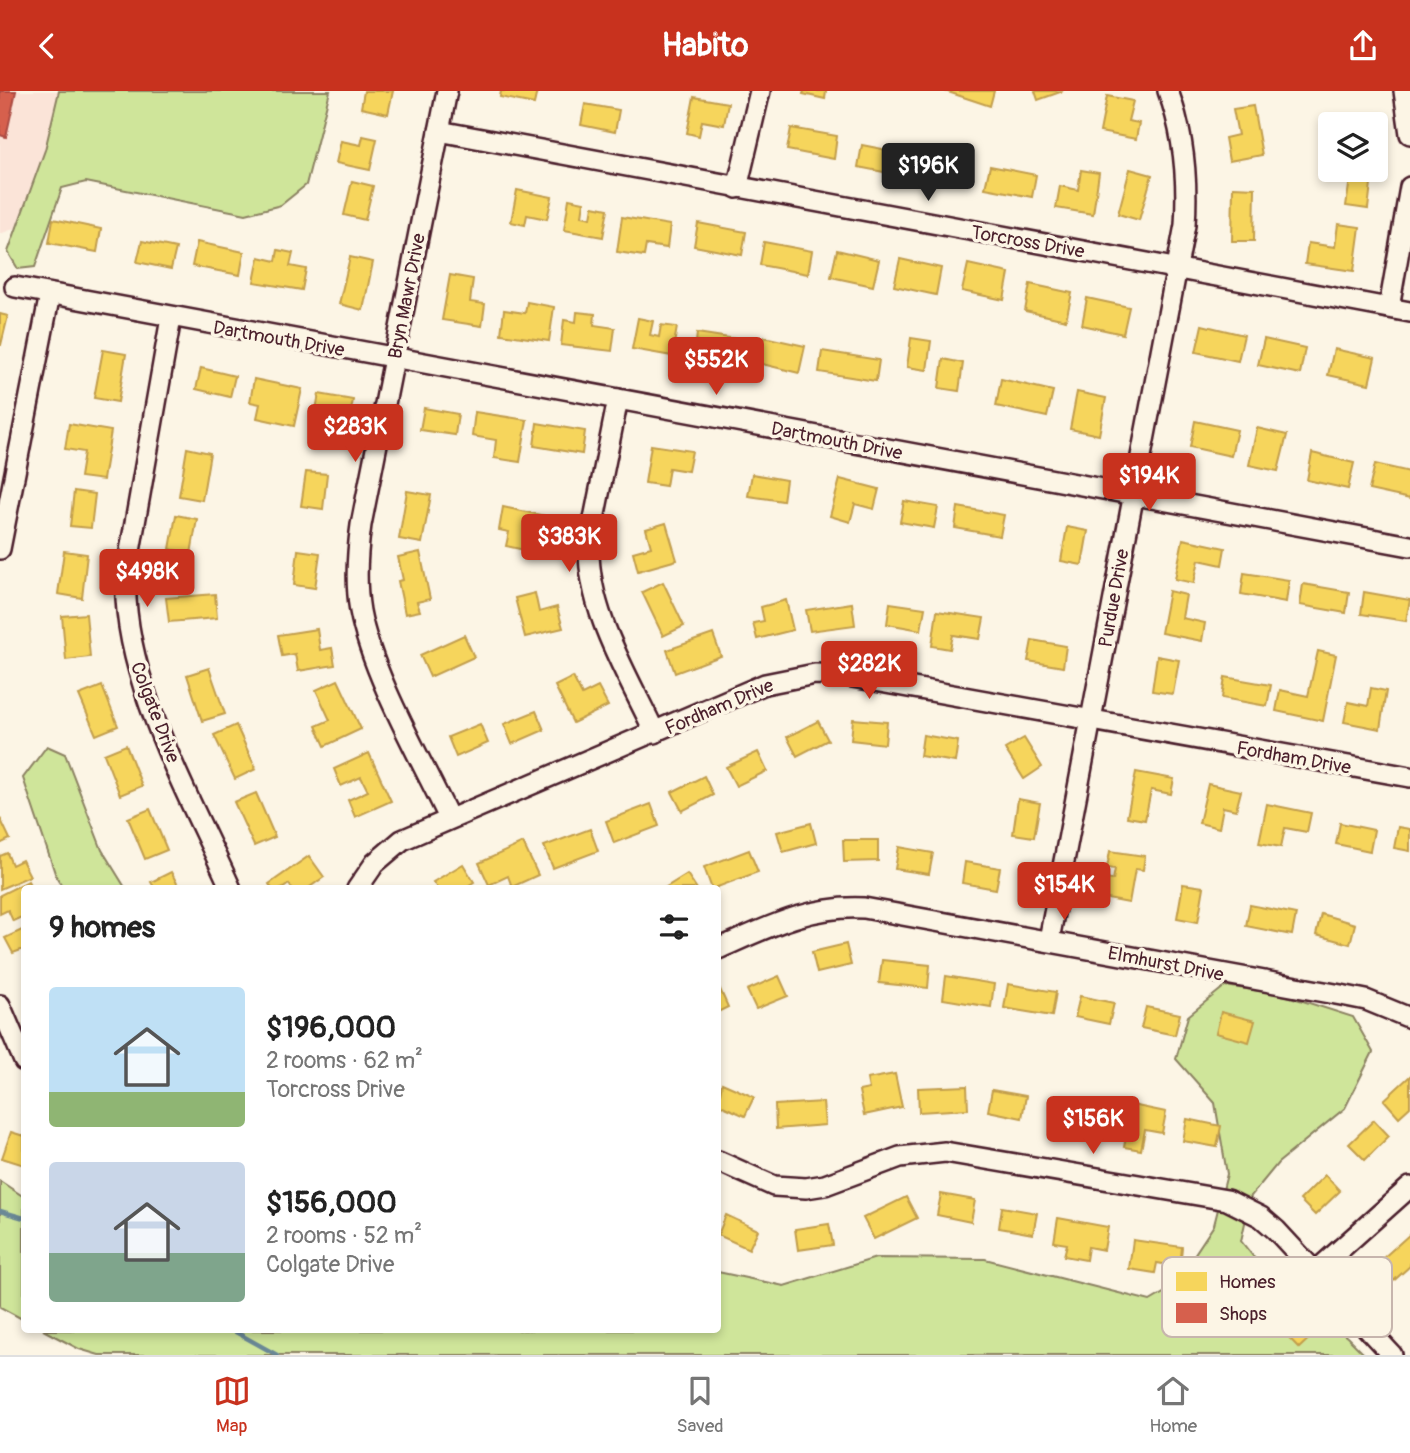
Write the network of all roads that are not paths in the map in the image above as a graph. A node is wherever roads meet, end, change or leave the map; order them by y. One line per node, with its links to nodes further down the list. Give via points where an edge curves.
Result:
1 (447, 91): 5 (street, Bryn Mawr Drive)
2 (760, 91): 8 (street)
3 (1168, 91): 9 (street, Purdue Drive, via 1186,170 1185,225)
4 (1404, 91): 6 (street)
5 (439, 131): 8 (street, Torcross Drive); 15 (street, Bryn Mawr Drive)
6 (1410, 134)
7 (1410, 187): 12 (street)
8 (737, 188): 9 (street, Torcross Drive)
9 (1176, 268): 12 (street, Torcross Drive); 17 (street, Purdue Drive)
10 (15, 287): 11 (street, Dartmouth Drive)
11 (50, 294): 14 (street, Dartmouth Drive); 19 (street)
12 (1389, 308): 13 (street, Torcross Drive)
13 (1410, 312)
14 (171, 318): 15 (street, Dartmouth Drive); 24 (street, Colgate Drive, via 126,574 127,616 143,691)
15 (395, 358): 16 (street, Dartmouth Drive); 23 (street, Bryn Mawr Drive, via 361,525 360,608 374,658)
16 (618, 399): 17 (street, Dartmouth Drive); 21 (street, via 588,567 600,613)
17 (1132, 495): 18 (street, Dartmouth Drive); 20 (street, Purdue Drive)
18 (1410, 546)
19 (0, 548)
20 (1091, 720): 21 (street, Fordham Drive, via 816,674 765,684); 22 (street, Fordham Drive); 26 (street, Purdue Drive)
21 (654, 733): 23 (street, Fordham Drive)
22 (1410, 777)
23 (449, 818): 25 (street, Fordham Drive, via 387,851)
24 (229, 885)
25 (360, 885)
26 (1049, 940): 27 (street, Elmhurst Drive, via 841,907 803,913); 29 (street, Elmhurst Drive, via 1354,997)
27 (721, 948)
28 (0, 1005): 30 (street)
29 (1410, 1018)
30 (21, 1054)
31 (721, 1162): 33 (street, via 774,1186 806,1188 900,1157 945,1152 1217,1198 1261,1217)
32 (1410, 1187): 34 (street)
33 (1300, 1257)
34 (1332, 1257)
35 (1375, 1337): 36 (street)
36 (1392, 1355)

